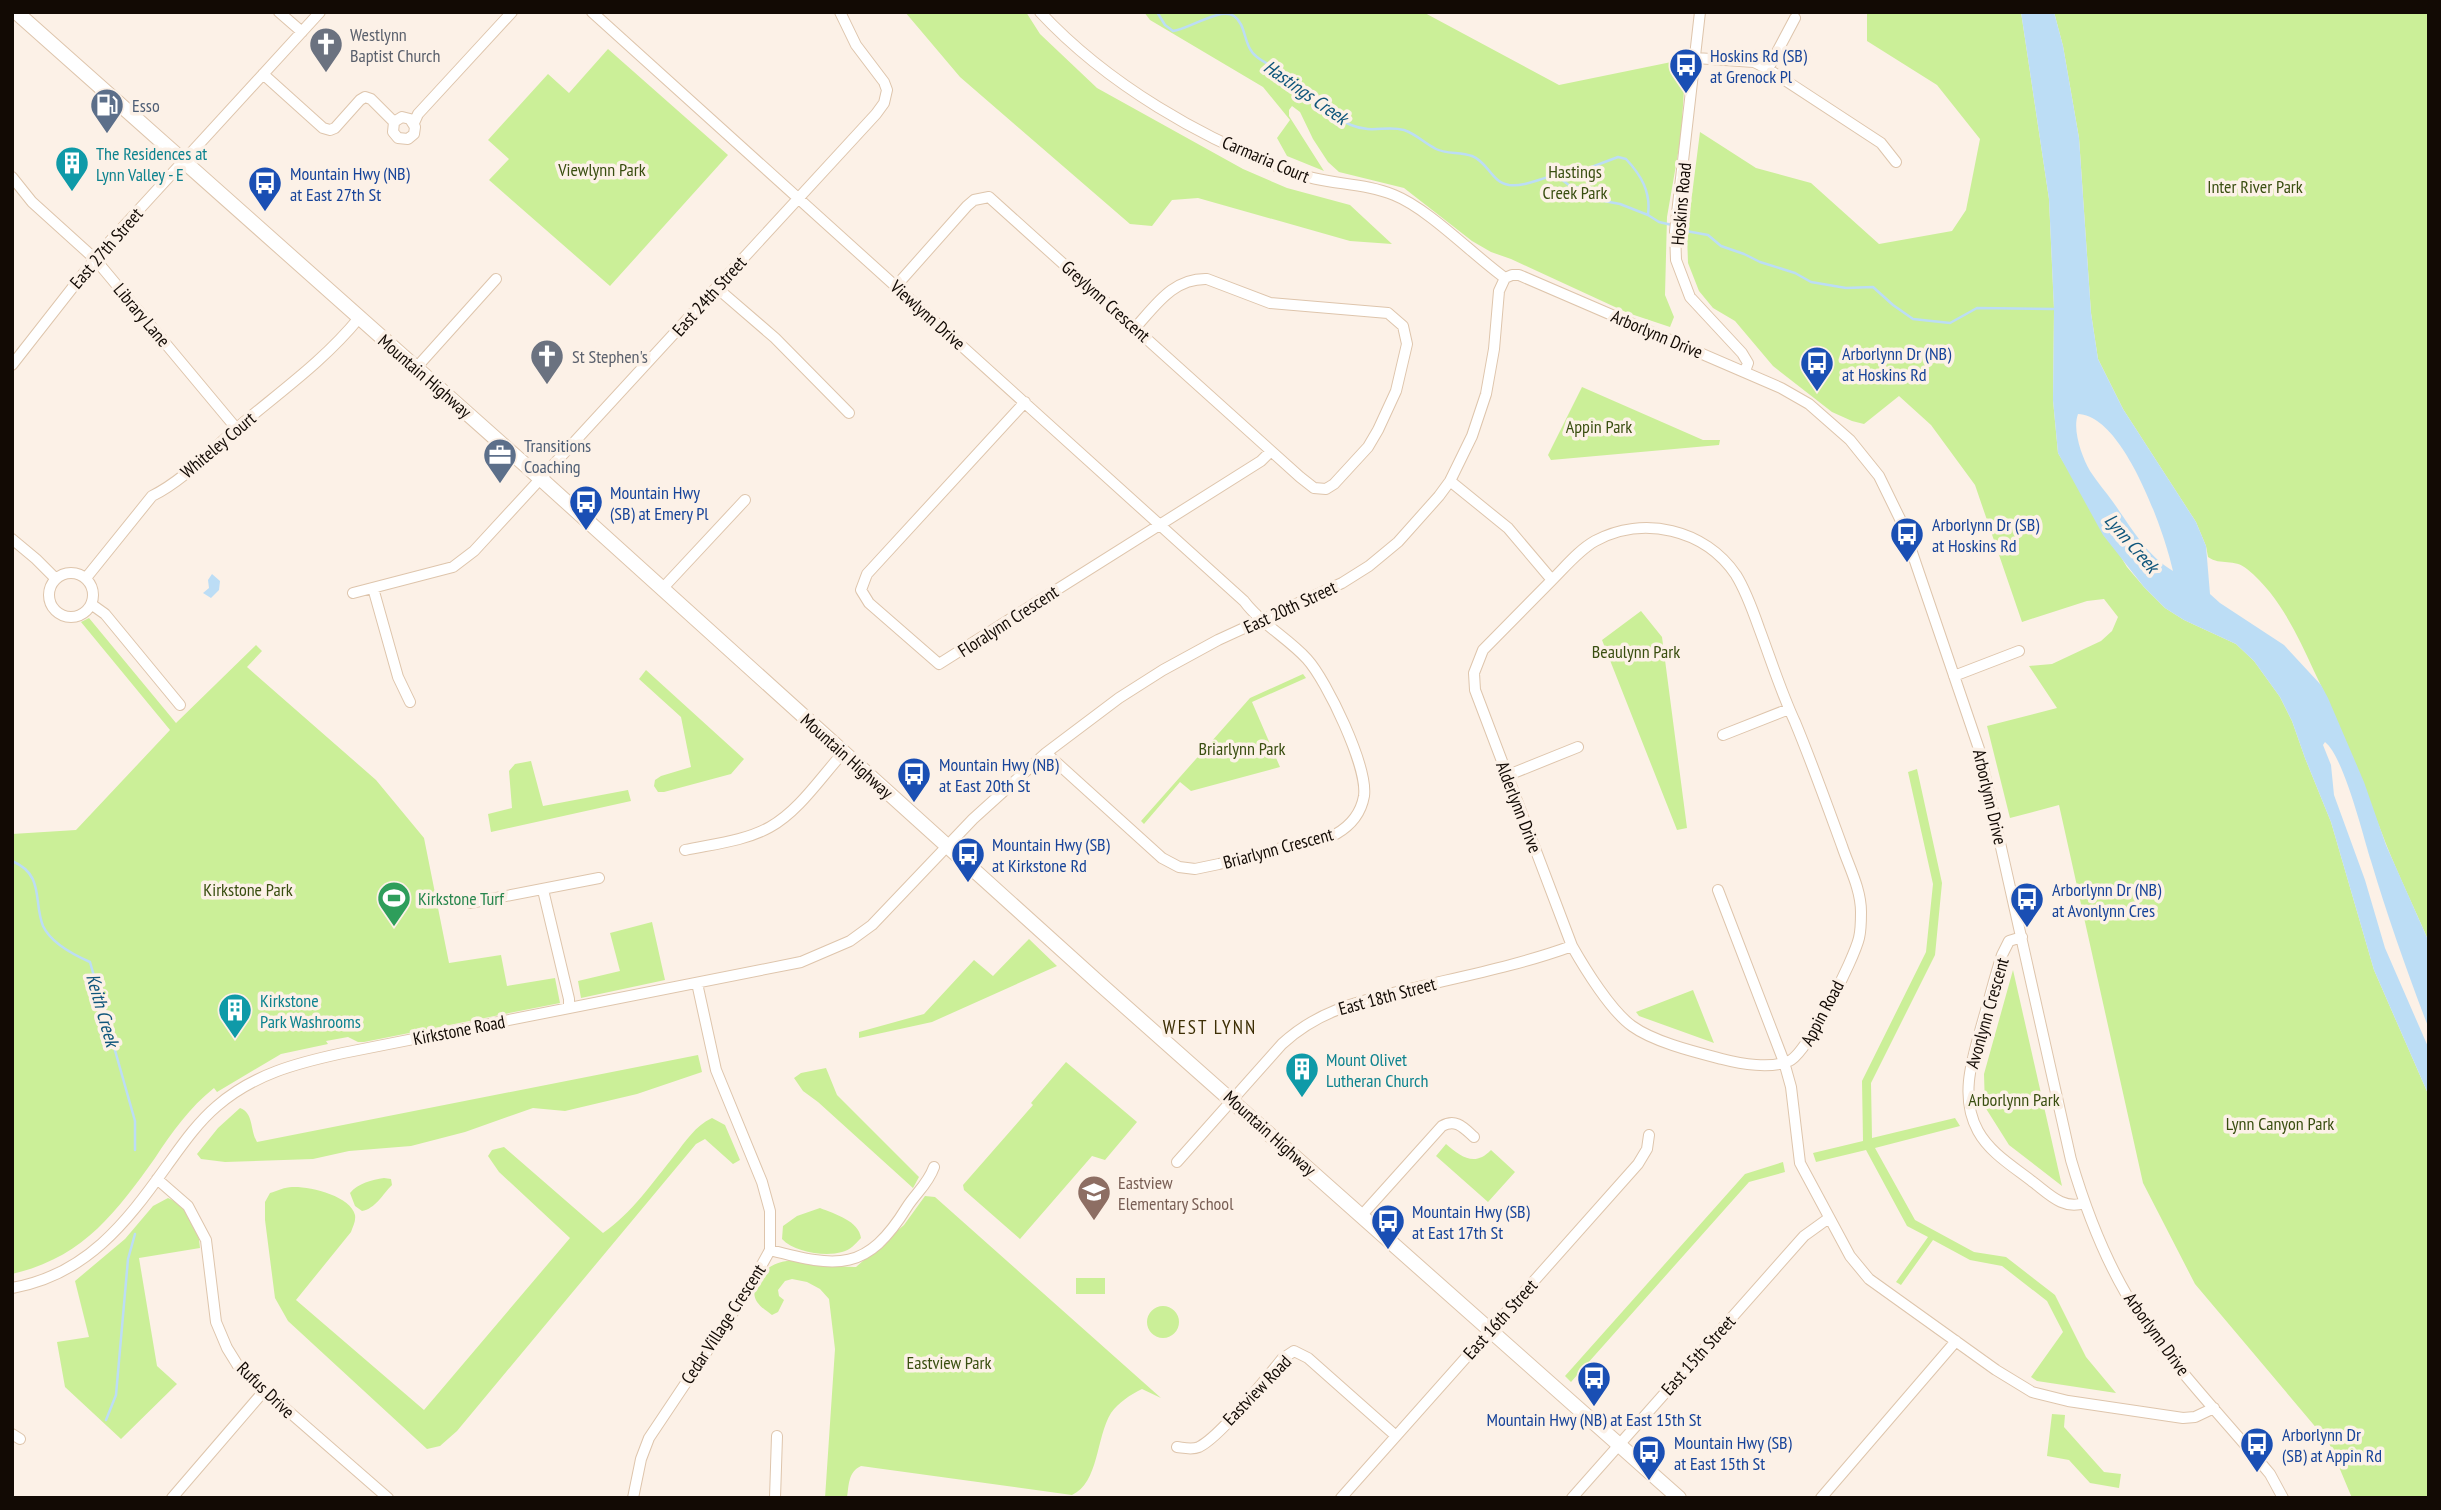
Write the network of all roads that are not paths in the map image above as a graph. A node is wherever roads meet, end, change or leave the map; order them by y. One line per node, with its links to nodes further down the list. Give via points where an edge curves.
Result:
1 (16, 12): 16 (main road, Mountain Highway)
2 (279, 12): 10 (street)
3 (320, 12): 10 (street, East 27th Street)
4 (512, 12): 15 (street)
5 (592, 12): 19 (street, Viewlynn Drive)
6 (840, 12): 19 (street, East 24th Street, via 887,90 876,114)
7 (1040, 12): 21 (street, Carmaria Court, via 1139,96 1208,134 1297,174 1393,194)
8 (1700, 12): 11 (street, Hoskins Road)
9 (1795, 18): 12 (street)
10 (302, 32): 13 (street, East 27th Street)
11 (1696, 58): 12 (street, via 1754,62); 29 (street, Hoskins Road, via 1676,260 1690,297 1742,353 1748,363)
12 (1768, 69): 17 (street, via 1881,143)
13 (263, 75): 14 (street, via 323,128 335,128 365,97); 16 (street, East 27th Street)
14 (394, 122): 15 (street, via 402,117); 15 (street, via 393,132 401,139 414,134)
15 (414, 123)
16 (183, 161): 20 (street, East 27th Street); 25 (main road, Mountain Highway)
17 (1896, 162)
18 (12, 177): 20 (street, Library Lane, via 32,202)
19 (798, 198): 23 (street, Viewlynn Drive); 24 (street, East 24th Street)
20 (94, 259): 27 (street, East 27th Street); 32 (street, Library Lane)
21 (1505, 278): 29 (street, Arborlynn Drive, via 1519,275); 35 (street, East 20th Street, via 1499,291 1486,394)
22 (496, 279): 28 (street)
23 (895, 286): 26 (street, Greylynn Crescent, via 967,206 989,197); 30 (street, Viewlynn Drive)
24 (717, 288): 31 (street, via 775,338); 34 (street, East 24th Street)
25 (359, 318): 28 (main road, Mountain Highway); 32 (street, Whiteley Court, via 321,359)
26 (1135, 328): 33 (street, Greylynn Crescent); 33 (street, Greylynn Crescent, via 1175,286 1196,278 1270,303 1380,311 1397,318 1407,344 1389,408 1367,447 1334,484 1322,490 1308,484)
27 (12, 365)
28 (416, 368): 34 (main road, Mountain Highway)
29 (1745, 371): 48 (street, Arborlynn Drive, via 1819,412 1879,476 1902,523)
30 (1024, 402): 37 (street, Viewlynn Drive); 37 (street, Floralynn Crescent, via 862,583 864,596 918,648 939,664 945,661)
31 (849, 413)
32 (236, 428): 39 (street, Whiteley Court, via 168,488 152,496)
33 (1271, 451): 37 (street, Floralynn Crescent)
34 (541, 479): 42 (street, East 24th Street, via 486,539 453,567); 43 (main road, Mountain Highway)
35 (1450, 481): 41 (street, via 1508,528); 46 (street, East 20th Street, via 1419,521 1369,566)
36 (745, 500): 43 (street)
37 (1159, 524): 46 (street, Viewlynn Drive)
38 (12, 539): 40 (street)
39 (86, 578): 40 (street, via 69,573); 45 (street, via 93,593)
40 (56, 579): 45 (street, via 49,595 56,610 71,617)
41 (1552, 580): 51 (street, Appin Road, via 1593,542 1624,530 1668,529 1696,540 1718,555 1737,577); 56 (street, Alderlynn Drive, via 1483,650 1474,673 1479,704)
42 (373, 588): 44 (street, East 24th Street); 49 (street, via 398,677)
43 (662, 589): 54 (main road, Mountain Highway)
44 (353, 593)
45 (91, 604): 50 (street, via 105,614)
46 (1261, 620): 55 (street, East 20th Street, via 1163,670); 55 (street, Briarlynn Crescent, via 1308,660 1334,700 1364,782 1361,807 1346,828 1188,869 1162,858)
47 (2019, 651): 48 (street)
48 (1954, 676): 63 (street, Arborlynn Drive, via 1979,749)
49 (410, 702)
50 (180, 705)
51 (1789, 709): 52 (street); 67 (street, Appin Road, via 1857,887 1861,910 1859,938 1847,967 1800,1053)
52 (1723, 734)
53 (1578, 747): 56 (street)
54 (843, 753): 57 (main road, Mountain Highway); 58 (street, via 772,826)
55 (1046, 753): 57 (street, East 20th Street)
56 (1506, 776): 64 (street, Alderlynn Drive)
57 (947, 846): 65 (street, Kirkstone Road, via 894,905 850,941 801,962); 68 (main road, Mountain Highway)
58 (685, 850)
59 (600, 878): 60 (street)
60 (543, 890): 62 (street); 66 (street)
61 (1718, 890): 67 (street)
62 (470, 902)
63 (2022, 937): 74 (street, Arborlynn Drive); 74 (street, Avonlynn Crescent, via 2009,941 2002,956 1970,1065 1973,1118 1991,1148 2054,1198 2069,1206)
64 (1572, 946): 67 (street, Alderlynn Drive, via 1632,1026 1726,1060); 68 (street, East 18th Street, via 1336,1009 1296,1032)
65 (697, 984): 66 (street, Kirkstone Road); 77 (street, Cedar Village Crescent, via 716,1070 770,1210)
66 (569, 1009): 73 (street, Kirkstone Road, via 303,1061 263,1075 215,1108)
67 (1784, 1062): 76 (street, via 1800,1163)
68 (1233, 1100): 71 (street, East 18th Street); 75 (main road, Mountain Highway)
69 (1649, 1135): 79 (street, East 16th Street, via 1638,1164)
70 (1474, 1138): 75 (street, via 1458,1124 1442,1126)
71 (1177, 1162)
72 (933, 1167): 77 (street, via 899,1223 867,1254 837,1263)
73 (157, 1180): 78 (street, Kirkstone Road, via 110,1238 62,1271); 81 (street, Rufus Drive, via 188,1206 206,1240 216,1322 240,1369)
74 (2084, 1203): 82 (street, Arborlynn Drive, via 2139,1315)
75 (1362, 1215): 79 (main road, Mountain Highway)
76 (1829, 1218): 80 (street, via 1869,1279); 85 (street, East 15th Street, via 1804,1236)
77 (770, 1250): 89 (street, Cedar Village Crescent, via 649,1438)
78 (12, 1288)
79 (1490, 1329): 84 (street, East 16th Street); 85 (main road, Mountain Highway)
80 (1956, 1341): 82 (street, via 2016,1383 2044,1396 2183,1418); 94 (street)
81 (264, 1391): 87 (street); 88 (street, Rufus Drive)
82 (2214, 1408): 95 (street, Arborlynn Drive, via 2270,1474)
83 (777, 1436): 90 (street)
84 (1396, 1436): 86 (street, Eastview Road, via 1308,1358 1294,1351 1199,1447); 91 (street, East 16th Street)
85 (1619, 1444): 92 (street, East 15th Street); 93 (main road, Mountain Highway)
86 (1177, 1447)
87 (172, 1498)
88 (388, 1498)
89 (633, 1498)
90 (775, 1498)
91 (1341, 1498)
92 (1572, 1498)
93 (1679, 1498)
94 (1821, 1498)
95 (2283, 1498)

